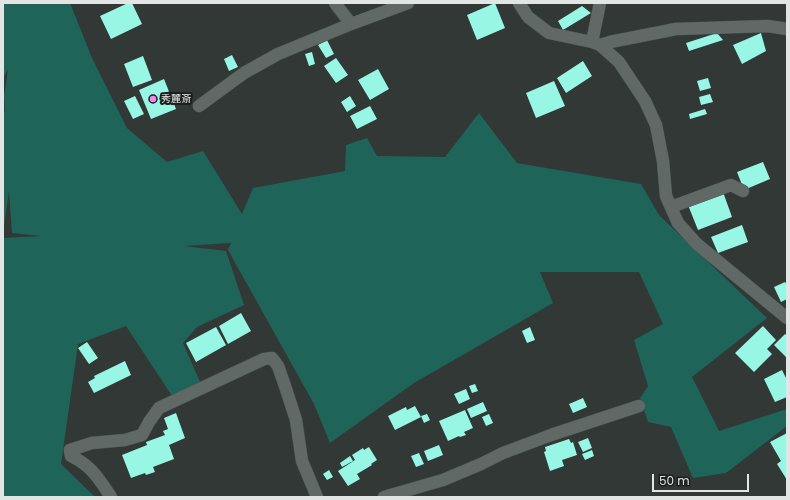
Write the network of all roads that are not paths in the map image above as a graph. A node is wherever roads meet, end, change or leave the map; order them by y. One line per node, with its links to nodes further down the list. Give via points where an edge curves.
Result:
1 (335, 3): 5 (street)
2 (408, 3): 5 (street)
3 (519, 3): 7 (street, via 528,17 549,33)
4 (600, 3): 7 (street)
5 (351, 24): 8 (street, via 278,54 244,72)
6 (787, 29): 7 (street, via 768,26 676,29)
7 (596, 43): 10 (street, via 619,62 645,101 656,125 666,196)
8 (199, 106)
9 (743, 191): 10 (street, via 731,185)
10 (671, 208): 11 (street, via 678,223 697,244)
11 (787, 318)
12 (639, 406): 15 (street, via 551,434 443,480)
13 (111, 497): 14 (street, via 96,475 82,461 71,456 70,450 92,443 125,440 142,435 159,408 268,357 278,366 296,420 302,462)
14 (317, 497)
15 (384, 497)

